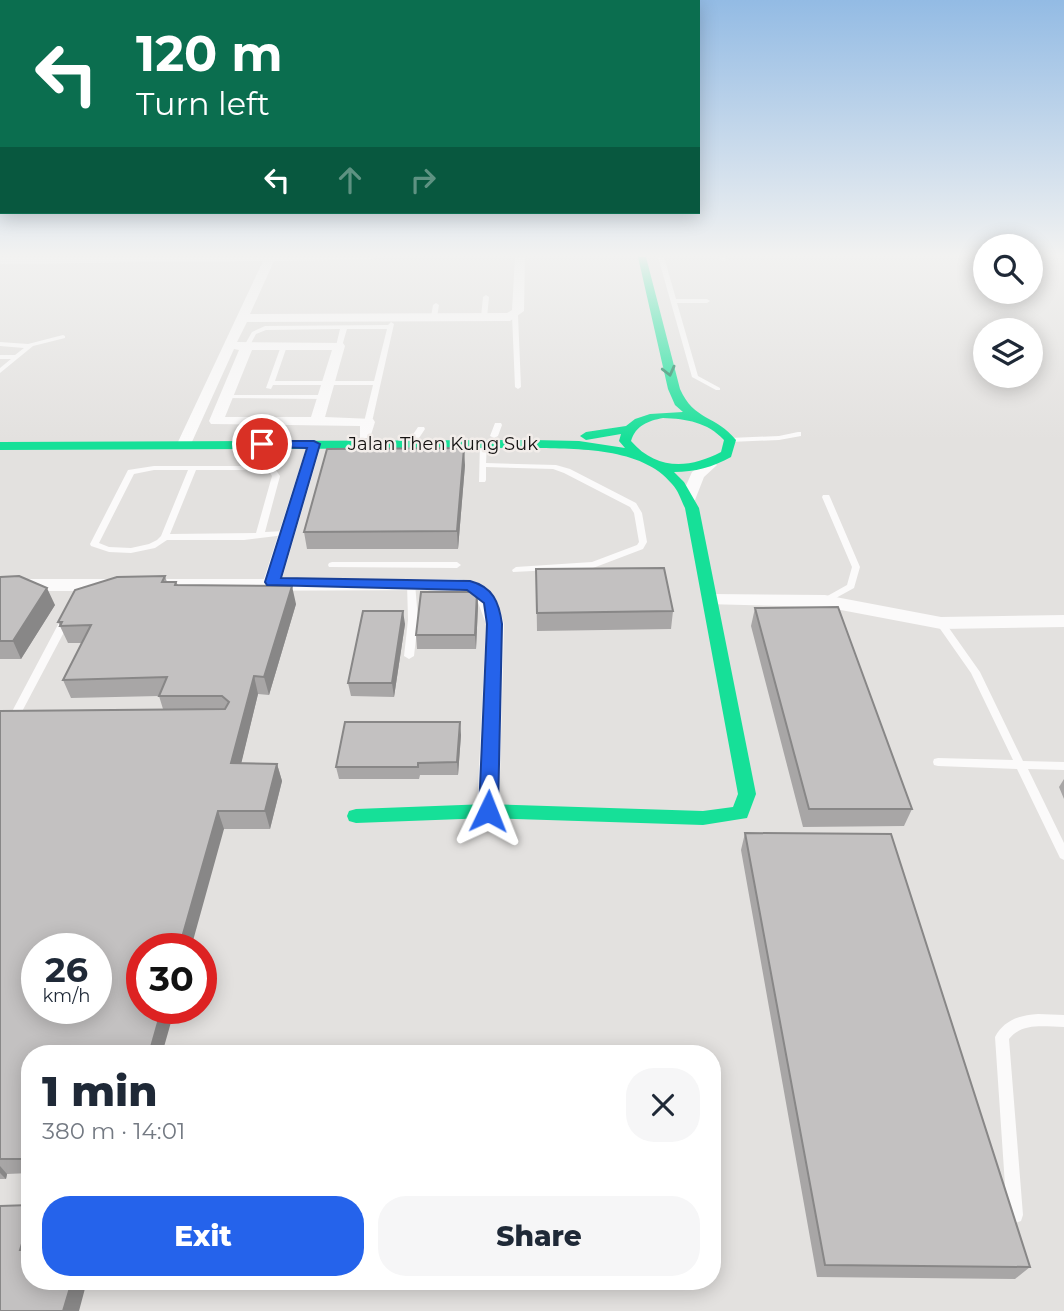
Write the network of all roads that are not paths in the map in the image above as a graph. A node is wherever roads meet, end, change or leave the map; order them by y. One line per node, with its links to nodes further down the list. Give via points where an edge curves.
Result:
1 (242, 318): 16 (street)
2 (246, 318): 8 (street)
3 (407, 318): 9 (street)
4 (515, 318): 27 (lane)
5 (640, 318): 32 (street, via 658,395)
6 (657, 318): 11 (street)
7 (679, 318): 12 (lane)
8 (329, 322): 9 (street); 10 (lane); 17 (lane, via 260,328)
9 (392, 322): 10 (lane); 26 (lane)
10 (344, 327): 19 (lane)
11 (661, 336): 12 (lane); 33 (street, one-way to 33, via 676,396)
12 (684, 336): 28 (lane, via 695,377)
13 (63, 337): 15 (lane)
14 (0, 344): 15 (lane)
15 (30, 345): 21 (lane)
16 (229, 346): 17 (street); 23 (street)
17 (247, 346): 18 (street); 24 (street)
18 (284, 346): 19 (street); 25 (lane)
19 (339, 346): 29 (street)
20 (0, 357): 21 (lane)
21 (17, 357): 22 (lane)
22 (0, 370)
23 (213, 380): 24 (street); 40 (street)
24 (232, 381): 30 (street)
25 (271, 383): 29 (lane); 31 (lane)
26 (377, 383): 29 (lane); 35 (lane)
27 (518, 387)
28 (718, 389)
29 (326, 390): 31 (lane); 34 (street)
30 (225, 397): 31 (lane); 34 (street, via 216,421)
31 (266, 397)
32 (649, 417): 33 (street); 36 (street)
33 (695, 417): 41 (street, via 718,426)
34 (317, 422): 35 (street)
35 (366, 429): 39 (street, Jalan Then Kung Suk); 40 (street, Jalan Then Kung Suk)
36 (629, 429): 39 (street, Jalan Then Kung Suk, via 581,437); 44 (street, via 625,441)
37 (798, 433): 41 (lane)
38 (0, 435): 40 (street, Jalan Then Kung Suk)
39 (492, 435): 42 (street, Jalan Then Kung Suk); 44 (street, Jalan Then Kung Suk); 45 (lane)
40 (186, 439): 42 (street, Jalan Then Kung Suk); 43 (street, Jalan Then Kung Suk)
41 (730, 440): 46 (street, via 727,454)
42 (314, 444): 52 (street)
43 (0, 446)
44 (633, 453): 47 (street, Jalan Then Kung Suk)
45 (483, 465): 49 (lane); 57 (lane, via 567,471 633,505 638,513 640,547 593,565)
46 (709, 465): 47 (street); 50 (street, via 697,475)
47 (659, 466): 50 (street)
48 (192, 468): 53 (lane, via 274,470); 54 (lane); 54 (lane, via 131,472 94,544 104,549 149,549)
49 (482, 480)
50 (689, 497): 62 (street)
51 (826, 497): 63 (lane, via 856,567 851,586)
52 (285, 533): 53 (lane); 59 (street)
53 (260, 535): 54 (lane)
54 (165, 537)
55 (332, 565): 58 (lane)
56 (457, 565): 58 (lane)
57 (516, 570)
58 (434, 575): 60 (street); 73 (street, via 470,585 491,602 495,624)
59 (272, 582): 60 (street); 61 (street, via 81,592)
60 (411, 583): 67 (lane)
61 (0, 585)
62 (710, 600): 63 (street); 73 (street, via 747,794 740,813 703,818)
63 (825, 601): 66 (street)
64 (71, 611): 68 (lane)
65 (1064, 621): 66 (street)
66 (941, 623): 71 (lane, via 975,672)
67 (409, 656)
68 (6, 721): 69 (lane)
69 (25, 721)
70 (939, 762): 71 (lane)
71 (1020, 765): 72 (lane); 75 (lane)
72 (1064, 766)
73 (488, 811): 74 (street)
74 (356, 816)
75 (1064, 855)
76 (1064, 1021): 77 (lane, via 1025,1021 1007,1028 1002,1037)
77 (1015, 1215)

